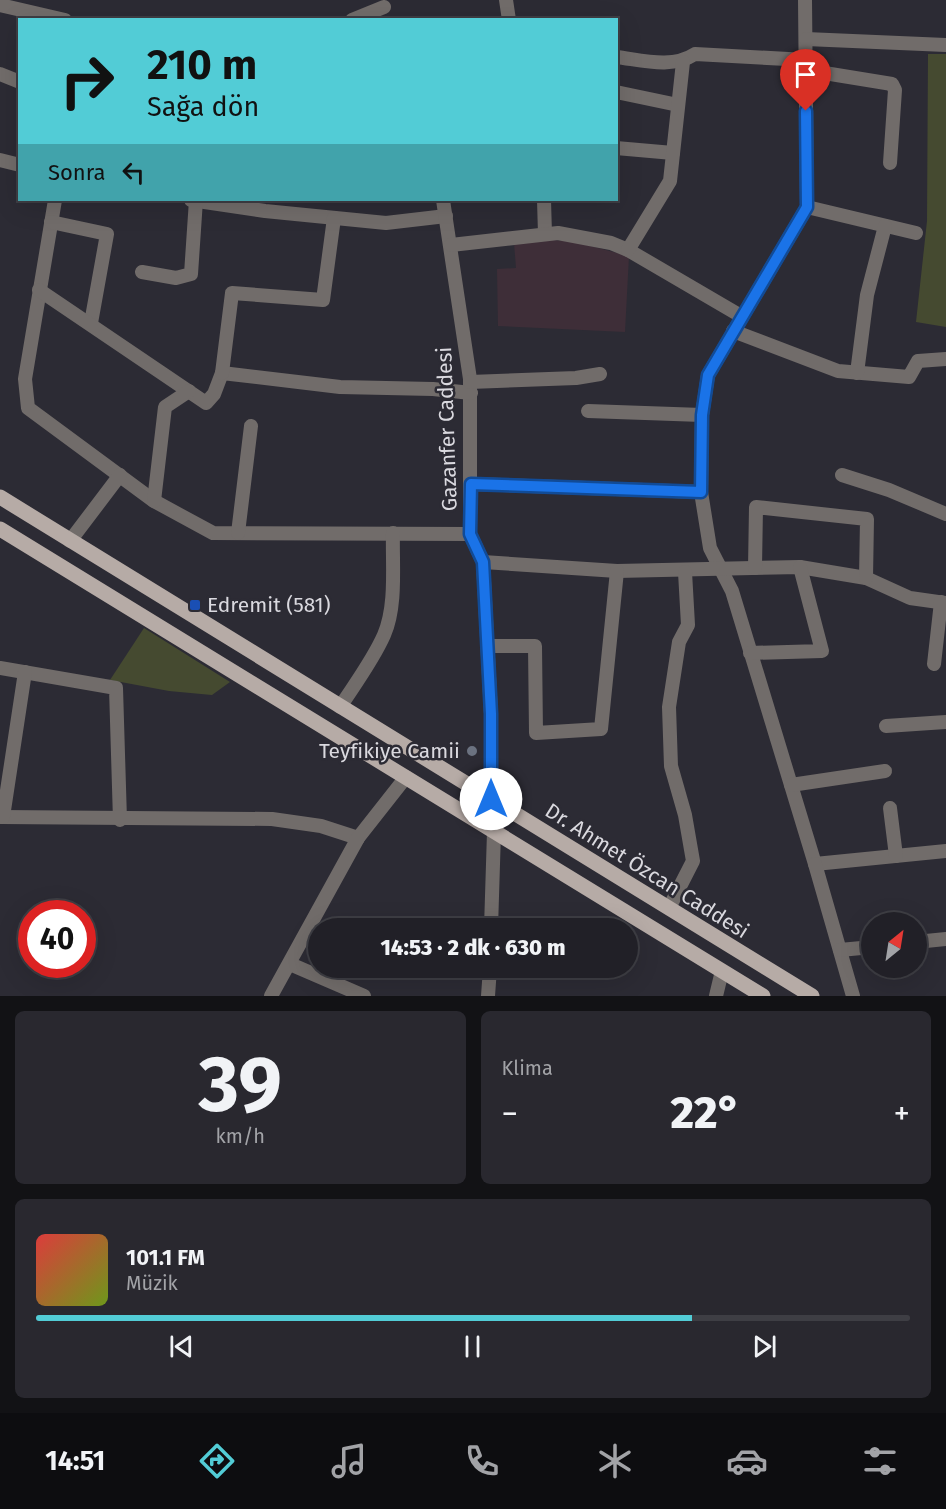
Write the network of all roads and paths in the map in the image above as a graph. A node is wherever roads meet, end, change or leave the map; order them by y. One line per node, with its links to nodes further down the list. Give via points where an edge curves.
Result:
1 (506, 0): 8 (street)
2 (805, 0): 9 (street)
3 (382, 3): 6 (street); 7 (street)
4 (0, 5): 5 (street)
5 (56, 18)
6 (356, 18)
7 (391, 18)
8 (509, 18)
9 (806, 39): 10 (street); 13 (street)
10 (946, 45)
11 (618, 57): 12 (street)
12 (683, 62): 13 (street, via 695,54); 17 (street)
13 (806, 65): 22 (street, via 892,84 895,90); 29 (street)
14 (0, 74): 15 (street)
15 (18, 81)
16 (618, 92): 17 (street)
17 (678, 105): 19 (street)
18 (618, 148): 19 (street)
19 (673, 153): 37 (street, via 670,181)
20 (0, 160): 21 (street)
21 (18, 164)
22 (890, 164)
23 (55, 201): 32 (street)
24 (194, 201): 38 (street, via 191,274 176,278)
25 (206, 201): 28 (street)
26 (443, 201): 30 (street, Gazanfer Caddesi)
27 (544, 201): 35 (street)
28 (256, 205): 31 (street)
29 (807, 207): 33 (street); 40 (street)
30 (446, 216): 31 (street, via 386,223); 36 (street, Gazanfer Caddesi)
31 (334, 218): 45 (street, via 323,300 232,293)
32 (51, 222): 39 (street); 41 (street, via 107,234)
33 (885, 226): 34 (street); 44 (street, via 867,295)
34 (916, 233)
35 (545, 234): 36 (street); 37 (street, via 558,232)
36 (451, 245): 47 (street, Gazanfer Caddesi)
37 (628, 250): 40 (street)
38 (142, 272)
39 (39, 290): 41 (street); 52 (street, via 25,379 28,408)
40 (741, 316): 42 (street)
41 (91, 323): 48 (street)
42 (733, 331): 44 (street, via 838,371); 50 (street, via 708,375)
43 (946, 359): 44 (street, via 918,361 909,377)
44 (857, 372)
45 (222, 373): 47 (street, via 340,387); 48 (street, via 206,403)
46 (600, 374): 47 (street)
47 (471, 388): 54 (street, Gazanfer Caddesi)
48 (189, 391): 57 (street, via 165,407)
49 (588, 411): 50 (street)
50 (702, 415): 55 (street)
51 (251, 426): 61 (street)
52 (120, 475): 57 (street); 63 (street)
53 (842, 475): 58 (street)
54 (471, 484): 55 (street); 62 (street, Gazanfer Caddesi)
55 (701, 492): 67 (street, via 710,548)
56 (0, 497): 63 (main road, Dr. Ahmet Özcan Caddesi)
57 (154, 501): 61 (street, via 213,533)
58 (946, 514)
59 (0, 529): 81 (main road)
60 (393, 532): 61 (street); 62 (street); 77 (street, via 384,635)
61 (238, 533)
62 (470, 534): 64 (street, Gazanfer Caddesi)
63 (70, 541): 77 (main road, Dr. Ahmet Özcan Caddesi)
64 (483, 562): 68 (street); 72 (street, Gazanfer Caddesi)
65 (800, 567): 66 (street); 70 (street); 73 (street, via 822,651)
66 (754, 568): 67 (street); 70 (street, via 756,507 867,519)
67 (718, 569): 69 (street); 73 (street, via 732,591)
68 (617, 572): 69 (street); 72 (street, via 601,729 536,733 536,646)
69 (685, 572): 92 (street, via 688,625 679,642 669,707 671,766 693,861)
70 (866, 578): 71 (street, via 910,598)
71 (944, 603): 74 (street)
72 (487, 646): 83 (street, Gazanfer Caddesi)
73 (750, 653): 82 (street)
74 (934, 664)
75 (0, 668): 76 (street)
76 (25, 672): 85 (street); 86 (street, via 117,688)
77 (340, 707): 83 (main road, Dr. Ahmet Özcan Caddesi)
78 (946, 722): 79 (street)
79 (886, 726)
80 (885, 771): 82 (street)
81 (406, 777): 87 (main road); 88 (street)
82 (791, 785): 91 (street)
83 (491, 799): 92 (main road, Dr. Ahmet Özcan Caddesi)
84 (890, 808): 90 (street)
85 (2, 817): 86 (street)
86 (120, 820): 88 (street, via 272,819 321,826)
87 (494, 832): 93 (street); 99 (main road)
88 (357, 838): 98 (street)
89 (946, 851): 90 (street)
90 (896, 856): 91 (street)
91 (815, 864): 97 (street)
92 (669, 908): 106 (main road, Dr. Ahmet Özcan Caddesi)
93 (491, 918)
94 (946, 939): 95 (street)
95 (927, 941)
96 (861, 948): 97 (street)
97 (840, 950): 107 (street)
98 (290, 964): 101 (street); 102 (street)
99 (722, 971): 104 (street); 105 (main road)
100 (489, 978): 103 (street)
101 (271, 996)
102 (364, 996)
103 (488, 996)
104 (716, 996)
105 (763, 996)
106 (812, 996)
107 (853, 996)

